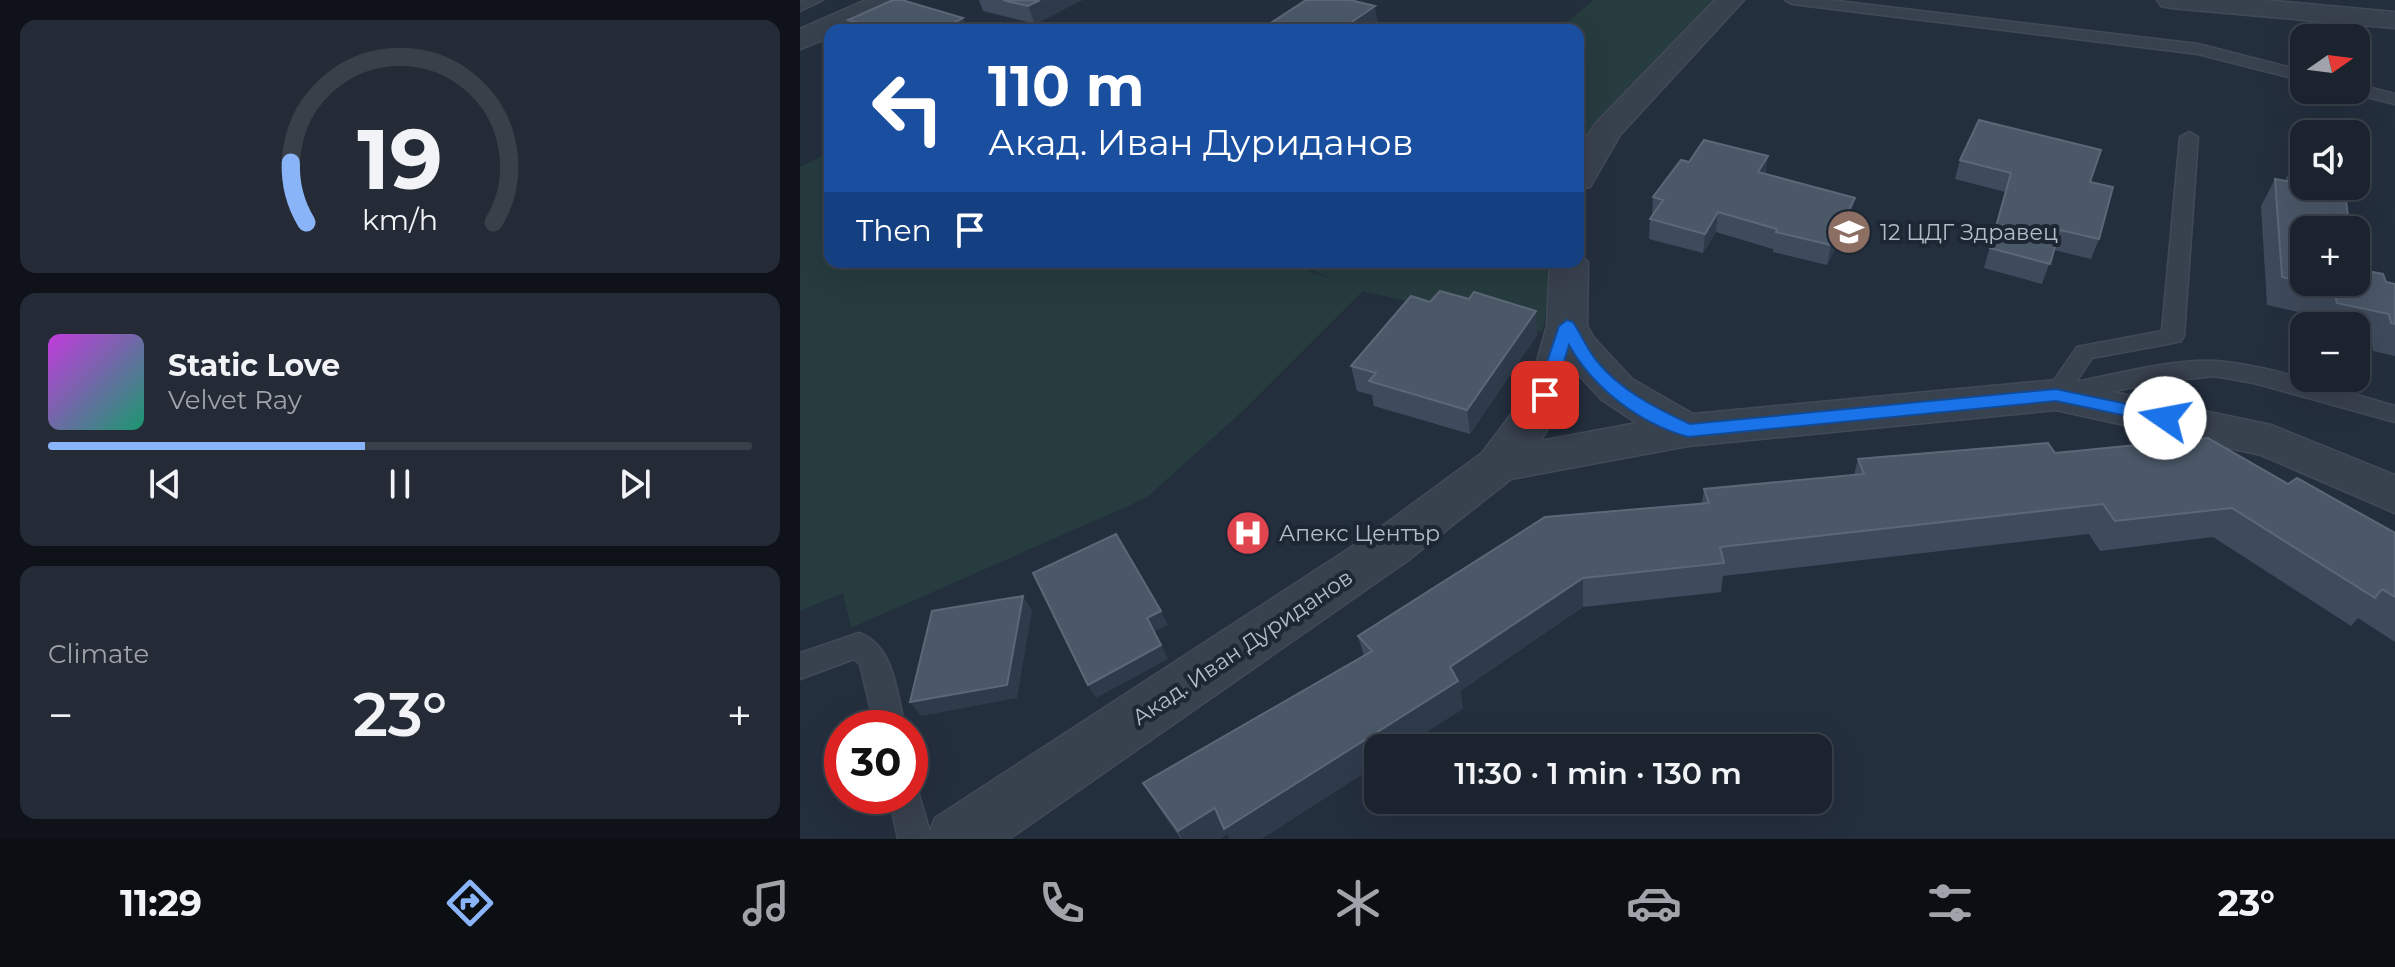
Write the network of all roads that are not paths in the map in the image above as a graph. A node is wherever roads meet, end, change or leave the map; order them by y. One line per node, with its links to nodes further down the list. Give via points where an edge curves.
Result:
1 (816, 0): 7 (lane)
2 (845, 0): 9 (street)
3 (888, 0): 10 (street)
4 (1730, 0): 17 (street, via 1606,131)
5 (1792, 0): 13 (lane, via 2198,49)
6 (2171, 0): 8 (street)
7 (800, 7)
8 (2395, 20)
9 (800, 21)
10 (835, 24)
11 (824, 29): 12 (street)
12 (800, 40)
13 (2290, 72)
14 (2370, 93): 15 (lane)
15 (2395, 99)
16 (2189, 137): 21 (lane, via 2173,336 2085,352)
17 (1584, 170)
18 (1569, 268): 19 (street, Акад. Иван Дуриданов)
19 (1567, 326): 24 (street, via 1589,364 1608,383 1646,411); 25 (street, Акад. Иван Дуриданов, via 1545,395)
20 (2166, 373): 21 (lane); 22 (lane, via 2214,368 2254,375); 23 (lane)
21 (2056, 395): 23 (street); 24 (street)
22 (2393, 414)
23 (2165, 418): 26 (street, via 2271,441)
24 (1688, 430): 25 (street)
25 (1498, 465): 31 (street, Акад. Иван Дуриданов, via 1390,547)
26 (2395, 495)
27 (800, 666): 28 (lane, via 859,645 873,658)
28 (886, 710)
29 (909, 814): 30 (lane)
30 (915, 839)
31 (957, 839)

